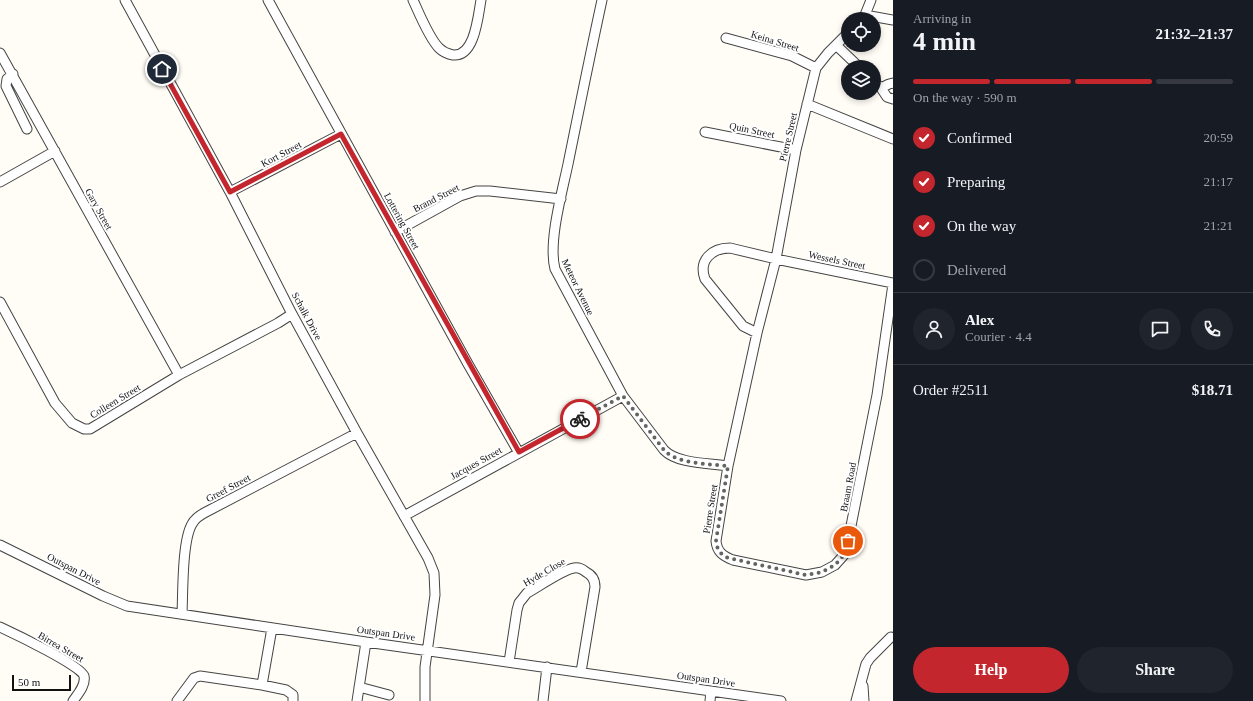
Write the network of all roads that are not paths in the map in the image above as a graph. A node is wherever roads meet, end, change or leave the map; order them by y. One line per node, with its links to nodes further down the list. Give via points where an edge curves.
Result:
1 (124, 0): 29 (street, Schalk Drive)
2 (268, 0): 24 (street, Lottering Street)
3 (413, 0): 4 (street, via 439,48 458,55 464,53 473,40)
4 (481, 0)
5 (602, 0): 30 (street, Meteor Avenue)
6 (872, 0): 7 (street)
7 (866, 12)
8 (881, 19): 9 (street)
9 (893, 20)
10 (726, 38): 15 (street, Keina Street, via 792,56)
11 (841, 40): 12 (street, Pierre Street)
12 (836, 45): 14 (street); 15 (street, Pierre Street)
13 (0, 53): 16 (street, Gary Street)
14 (852, 60)
15 (816, 68): 21 (street, Pierre Street)
16 (13, 74): 22 (street, via 7,79 6,86); 27 (street, Gary Street)
17 (893, 83): 18 (street)
18 (881, 85)
19 (881, 90): 20 (street, via 887,98)
20 (893, 99)
21 (807, 104): 25 (street); 26 (street, Pierre Street)
22 (27, 128)
23 (705, 132): 26 (street, Quin Street)
24 (341, 134): 29 (street, Kort Street); 31 (street, Lottering Street)
25 (893, 138)
26 (796, 150): 32 (street, Pierre Street)
27 (55, 152): 28 (street); 37 (street, Gary Street)
28 (0, 182)
29 (230, 192): 35 (street, Schalk Drive)
30 (561, 199): 31 (street, Brand Street, via 476,191 460,196); 38 (street, Meteor Avenue, via 553,242 552,259 555,269)
31 (395, 232): 40 (street, Lottering Street)
32 (776, 259): 33 (street, Wessels Street); 36 (street, Pierre Street); 36 (street, via 724,248 712,252 702,266 704,279 715,293 743,326)
33 (893, 284): 44 (street, Braam Road, via 877,396 844,555 835,565 822,572 806,575 733,560 724,556)
34 (0, 302): 37 (street, Colleen Street, via 55,403 77,427 90,429)
35 (292, 314): 37 (street, Colleen Street); 39 (street, Schalk Drive)
36 (757, 333): 41 (street, Pierre Street)
37 (179, 375)
38 (623, 396): 40 (street, Jacques Street); 41 (street, Meteor Avenue, via 670,456)
39 (357, 433): 42 (street, Schalk Drive); 45 (street, Greef Street, via 206,512 192,523 187,536)
40 (519, 452): 42 (street, Jacques Street)
41 (728, 466): 44 (street, Pierre Street)
42 (404, 516): 50 (street, Schalk Drive, via 434,573 434,605)
43 (0, 545): 45 (street, Outspan Drive, via 120,604)
44 (717, 547)
45 (182, 614): 47 (street, Outspan Drive)
46 (0, 627): 59 (street, Birrea Street, via 78,668 84,676 84,682)
47 (272, 628): 49 (street, Outspan Drive); 55 (street)
48 (891, 637): 54 (street, via 866,664)
49 (366, 642): 50 (street, Outspan Drive); 56 (street)
50 (427, 651): 51 (street, Outspan Drive); 63 (street, Schalk Drive, via 424,667)
51 (508, 662): 52 (street, Outspan Drive); 53 (street, Hyde Close, via 517,610 523,598 527,593 563,572 580,568 590,574 595,587)
52 (547, 667): 53 (street, Outspan Drive); 64 (street)
53 (582, 672): 57 (street, Outspan Drive)
54 (862, 681): 67 (street); 68 (street)
55 (262, 685): 60 (street, via 198,676); 61 (street, via 289,691 293,695)
56 (359, 687): 58 (street); 62 (street)
57 (711, 691): 65 (street); 66 (street, Outspan Drive)
58 (389, 694)
59 (73, 701)
60 (177, 701)
61 (293, 701)
62 (357, 701)
63 (425, 701)
64 (543, 701)
65 (710, 701)
66 (781, 701)
67 (856, 701)
68 (864, 701)

